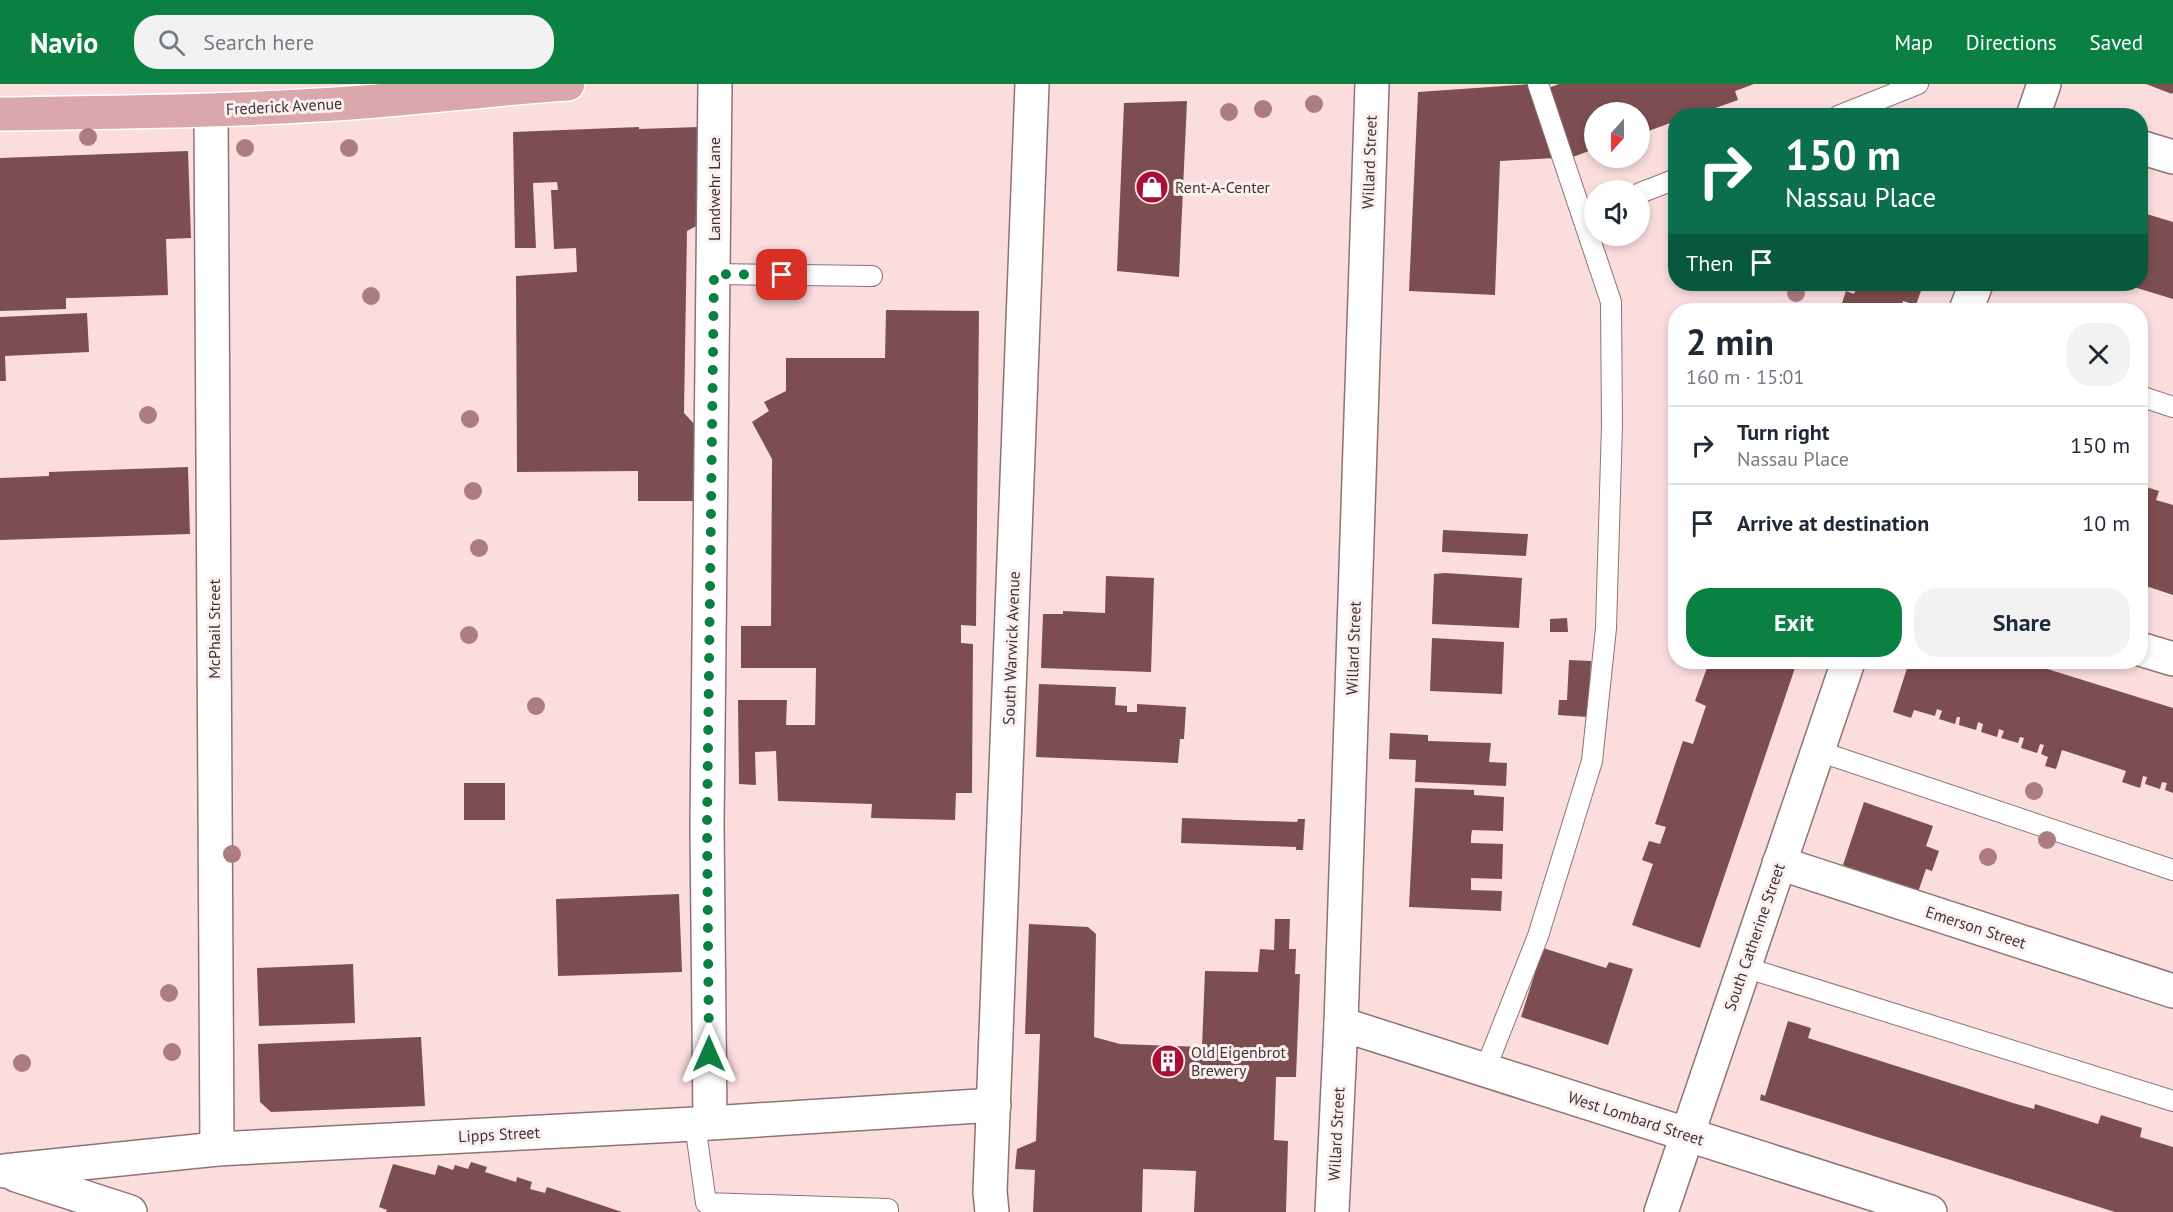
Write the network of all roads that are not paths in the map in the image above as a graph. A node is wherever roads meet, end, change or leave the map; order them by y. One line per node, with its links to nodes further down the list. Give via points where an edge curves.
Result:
1 (568, 84): 7 (main road, Frederick Avenue)
2 (715, 84): 17 (street, Landwehr Lane)
3 (1032, 84): 32 (street, South Warwick Avenue)
4 (1371, 84): 29 (street, Willard Street)
5 (1538, 84): 15 (lane)
6 (1918, 84): 8 (lane)
7 (472, 86): 9 (main road, Frederick Avenue, via 378,101)
8 (1858, 108)
9 (211, 110): 10 (main road, Frederick Avenue); 35 (street, McPhail Street)
10 (0, 114)
11 (2148, 149): 12 (street)
12 (2173, 157)
13 (1668, 182): 14 (lane)
14 (1650, 189)
15 (1584, 203)
16 (1597, 246): 30 (lane, via 1611,302 1612,425 1606,628 1592,761 1538,936)
17 (714, 274): 18 (lane); 33 (street, Landwehr Lane)
18 (872, 276)
19 (2148, 399): 20 (lane)
20 (2173, 407)
21 (2148, 651): 22 (street)
22 (2173, 659)
23 (1846, 669): 24 (street, South Catherine Street)
24 (1818, 751): 25 (street, South Catherine Street); 26 (lane)
25 (1779, 862): 27 (street, South Catherine Street); 28 (street, Emerson Street)
26 (2173, 870)
27 (1744, 967): 31 (lane); 34 (street, South Catherine Street)
28 (2173, 991)
29 (1341, 1024): 30 (street, West Lombard Street); 40 (street, Willard Street)
30 (1485, 1070): 34 (street, West Lombard Street)
31 (2173, 1101)
32 (994, 1105): 33 (street, Lipps Street); 39 (street, South Warwick Avenue)
33 (702, 1123): 35 (street, Lipps Street); 38 (lane, via 706,1203)
34 (1688, 1135): 41 (street, South Catherine Street); 42 (street, West Lombard Street)
35 (217, 1149): 36 (street, Lipps Street)
36 (2, 1171): 37 (street)
37 (130, 1212)
38 (888, 1212)
39 (992, 1212)
40 (1332, 1212)
41 (1661, 1212)
42 (1930, 1212)

